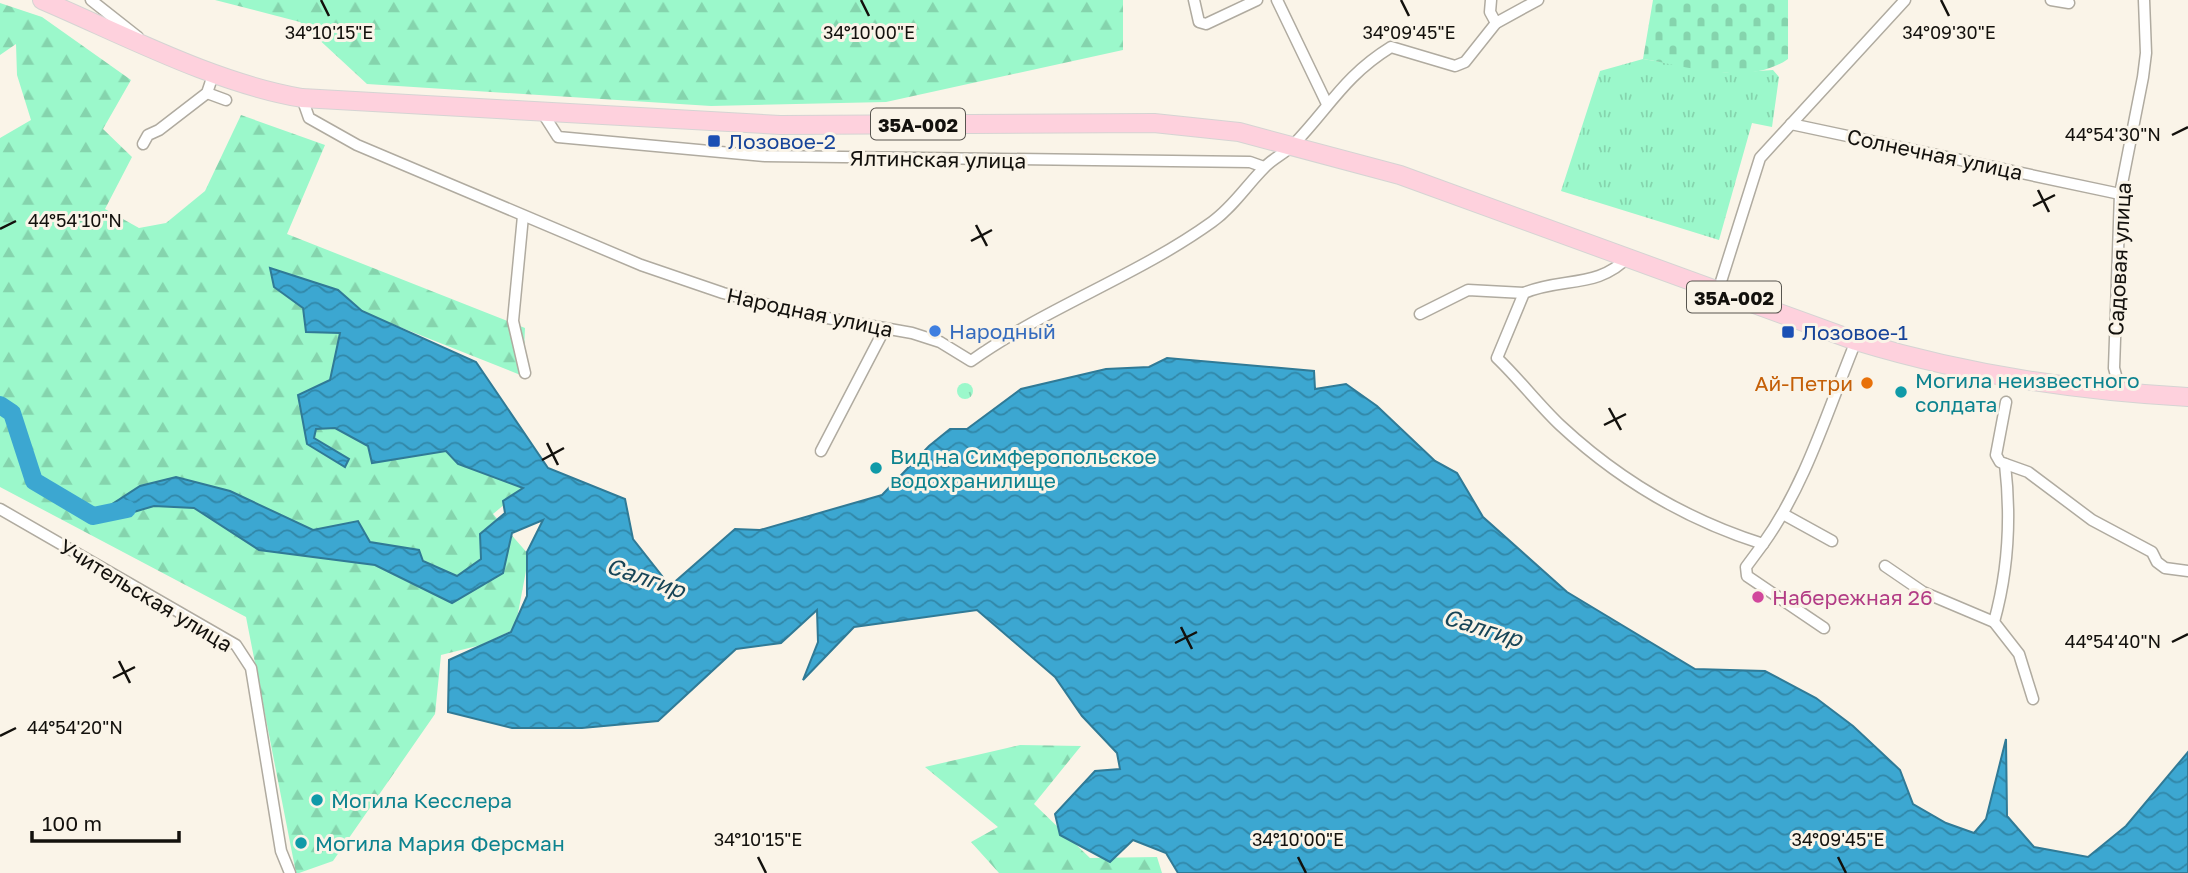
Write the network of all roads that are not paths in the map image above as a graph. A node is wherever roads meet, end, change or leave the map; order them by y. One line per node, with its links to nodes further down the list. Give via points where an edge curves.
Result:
1 (42, 0): 13 (main road, 35А-002)
2 (91, 0): 13 (street)
3 (1195, 0): 4 (street, via 1199,22 1206,24)
4 (1257, 0)
5 (1277, 0): 18 (street)
6 (1491, 0): 12 (street, via 1490,12)
7 (1538, 0): 12 (street)
8 (1905, 0): 20 (street)
9 (2051, 0): 11 (street)
10 (2144, 0): 24 (street, Садовая улица, via 2146,53)
11 (2069, 3)
12 (1496, 23): 18 (street, Народная улица, via 1465,62 1455,66 1391,47 1363,64)
13 (149, 45): 14 (main road, 35А-002)
14 (214, 72): 15 (street); 16 (main road, 35А-002, via 275,94)
15 (207, 93): 17 (street); 21 (street, via 148,135)
16 (302, 98): 19 (main road, 35А-002); 25 (street, Народная улица, via 309,118 357,145)
17 (226, 100)
18 (1327, 104): 22 (street, Народная улица)
19 (542, 112): 22 (main road, 35А-002, via 780,125 1154,123 1239,132); 23 (street, Ялтинская улица, via 558,137 765,156 1250,162)
20 (1791, 124): 24 (street, Солнечная улица); 27 (street, via 1760,158)
21 (144, 144)
22 (1292, 146): 23 (street, Народная улица); 26 (main road, 35А-002, via 1400,174)
23 (1264, 167): 30 (street, Народная улица, via 1213,221 1009,334 971,360 940,342)
24 (2120, 194): 33 (street, Садовая улица, via 2114,368)
25 (523, 216): 30 (street, Народная улица, via 723,293); 32 (street, via 513,321)
26 (1629, 256): 27 (main road, 35А-002); 28 (street, via 1615,271)
27 (1718, 291): 31 (main road, 35А-002)
28 (1524, 293): 29 (street, via 1468,290); 41 (street, via 1497,358 1557,422 1615,472 1659,500)
29 (1420, 314)
30 (884, 330): 36 (street)
31 (1856, 341): 33 (main road, 35А-002, via 1922,361); 39 (street)
32 (525, 373)
33 (2121, 394): 34 (main road, 35А-002)
34 (2188, 397)
35 (2006, 402): 37 (street, via 1996,456)
36 (821, 451)
37 (2005, 464): 43 (street, via 2028,472 2092,520 2152,552 2165,568); 44 (street, via 2004,587)
38 (0, 509): 47 (street, Учительская улица, via 236,645 251,668 281,851)
39 (1783, 514): 40 (street); 41 (street)
40 (1832, 541)
41 (1763, 544): 45 (street, via 1746,567 1747,576)
42 (1885, 566): 44 (street, via 1923,592)
43 (2188, 571)
44 (1994, 622): 46 (street, via 2019,654)
45 (1824, 628)
46 (2033, 699)
47 (290, 873)

